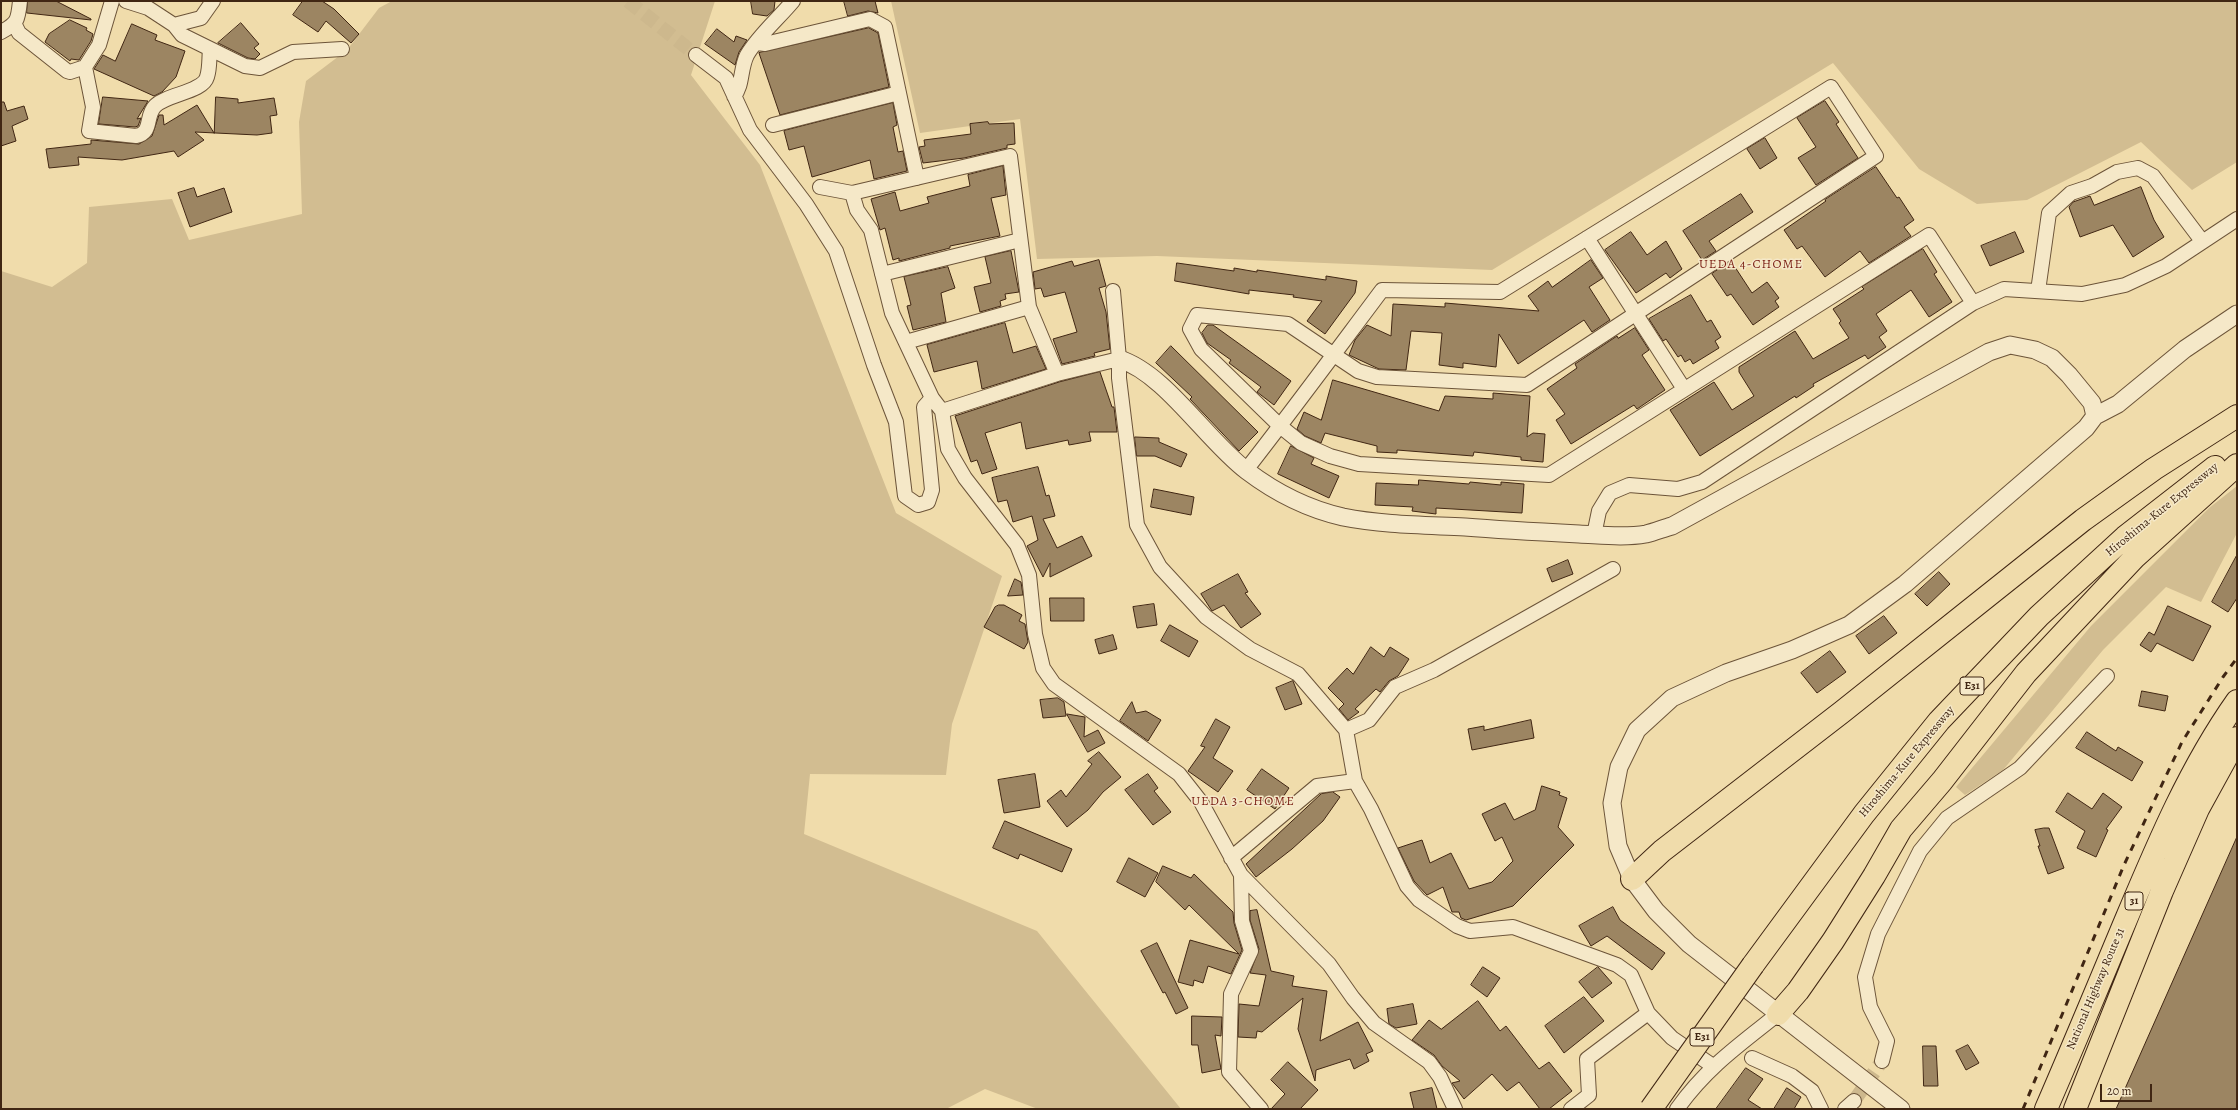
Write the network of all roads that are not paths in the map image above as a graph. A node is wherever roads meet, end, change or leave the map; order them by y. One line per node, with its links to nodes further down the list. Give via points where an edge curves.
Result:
1 (20, 1): 8 (street)
2 (112, 1): 15 (street, via 98,44)
3 (116, 1): 4 (street)
4 (123, 1)
5 (126, 1): 9 (street, via 148,8)
6 (212, 1): 9 (street, via 201,18)
7 (793, 1): 11 (street)
8 (15, 25): 10 (street); 15 (street, via 19,33 67,71)
9 (174, 25): 12 (street, via 182,35)
10 (1, 32)
11 (757, 43): 16 (street, via 765,44 870,19 885,27); 17 (street, via 748,54 741,71 739,89)
12 (210, 49): 13 (street, via 245,66 260,68 293,52); 15 (street, via 207,77 202,84 159,102 150,114 146,132 136,136 89,131 93,107)
13 (342, 49)
14 (696, 55): 17 (street, via 726,78)
15 (85, 67)
16 (899, 93): 18 (street); 19 (street)
17 (734, 96): 38 (street, via 750,130 806,204 836,251 896,422 905,496 918,505 928,502 932,490 924,407)
18 (773, 125)
19 (916, 178): 21 (street); 24 (street, via 1010,156)
20 (820, 187): 21 (street)
21 (852, 193): 26 (street, via 858,210 871,230)
22 (2237, 219): 25 (street)
23 (1587, 238): 31 (street); 31 (street, via 1831,87 1876,156); 34 (street, via 1500,292 1382,290)
24 (1020, 240): 26 (street); 30 (street)
25 (2202, 241): 28 (street, via 2166,266 2125,285 2082,294); 28 (street, via 2153,176 2138,168 2117,172 2092,186 2071,193 2049,213)
26 (882, 274): 33 (street, via 892,313)
27 (1113, 291): 35 (street)
28 (2038, 291): 29 (street, via 2004,289)
29 (1973, 303): 37 (street, via 1929,235); 46 (street, via 1702,482 1678,489 1629,485 1610,493 1599,511)
30 (1029, 307): 33 (street); 36 (street)
31 (1635, 314): 34 (street, via 1527,385 1377,378 1358,371); 37 (street)
32 (2237, 314): 40 (street, via 2186,349 2118,404)
33 (906, 342): 38 (street)
34 (1333, 355): 42 (street); 42 (street, via 1288,324 1196,316 1190,329 1201,349)
35 (1120, 359): 36 (street); 45 (street, via 1131,362 1151,375 1223,450); 50 (street, via 1119,378 1137,525 1160,566 1206,617 1250,649 1298,674)
36 (1057, 374): 39 (street)
37 (1684, 389): 42 (street, via 1549,475 1360,464 1330,456 1301,443)
38 (932, 398): 39 (street)
39 (942, 411): 53 (street, via 948,449 966,478 1017,545 1027,569 1035,634 1043,668 1054,684 1179,774 1201,802)
40 (2095, 416): 46 (street, via 2092,403 2069,374 2052,358 2035,350 2010,345 1989,352 1672,526 1646,534); 55 (street, via 2086,428 1905,584 1849,625 1792,650 1726,673 1672,698 1637,730 1619,767 1612,803 1618,846)
41 (2237, 416): 55 (highway, via 2154,468 2083,520 1848,708 1662,851)
42 (1280, 426): 45 (street)
43 (2237, 451): 64 (highway, Hiroshima-Kure Expressway / E31, bridge, via 2125,537 2039,616 1939,721 1864,814)
44 (2237, 465): 57 (highway, via 2135,557 2026,673 1901,829 1833,941 1798,992)
45 (1246, 470): 46 (street, via 1279,494 1343,517 1381,522)
46 (1594, 535)
47 (1613, 568): 50 (street, via 1434,670 1395,687 1369,720)
48 (2106, 676): 59 (street, via 2020,768 1947,818 1920,851 1878,934 1865,977 1870,1007 1887,1041)
49 (2237, 701): 68 (highway, National Highway Route 31 / 31, via 2223,720 2179,798)
50 (1346, 730): 52 (street)
51 (2237, 738): 69 (highway, National Highway Route 31 / 31, via 2198,809)
52 (1355, 781): 53 (street, via 1317,786); 56 (street, via 1407,886 1419,900 1470,931 1513,927 1617,965 1630,975)
53 (1231, 858): 54 (street)
54 (1241, 875): 61 (street, via 1242,921 1251,951 1231,994 1229,1072); 62 (street, via 1329,964 1374,1023 1429,1062)
55 (1632, 879): 57 (street, via 1656,912 1689,944)
56 (1648, 1013): 60 (street, via 1672,1038); 63 (street, via 1587,1059 1590,1095)
57 (1778, 1014): 60 (street); 67 (street)
58 (1752, 1058): 66 (street, via 1792,1076 1812,1091)
59 (1882, 1061)
60 (1713, 1066): 65 (street, via 1690,1090)
61 (1261, 1109)
62 (1455, 1109)
63 (1571, 1109)
64 (1651, 1109)
65 (1677, 1109)
66 (1821, 1109)
67 (1901, 1109)
68 (2046, 1109)
69 (2074, 1109)

